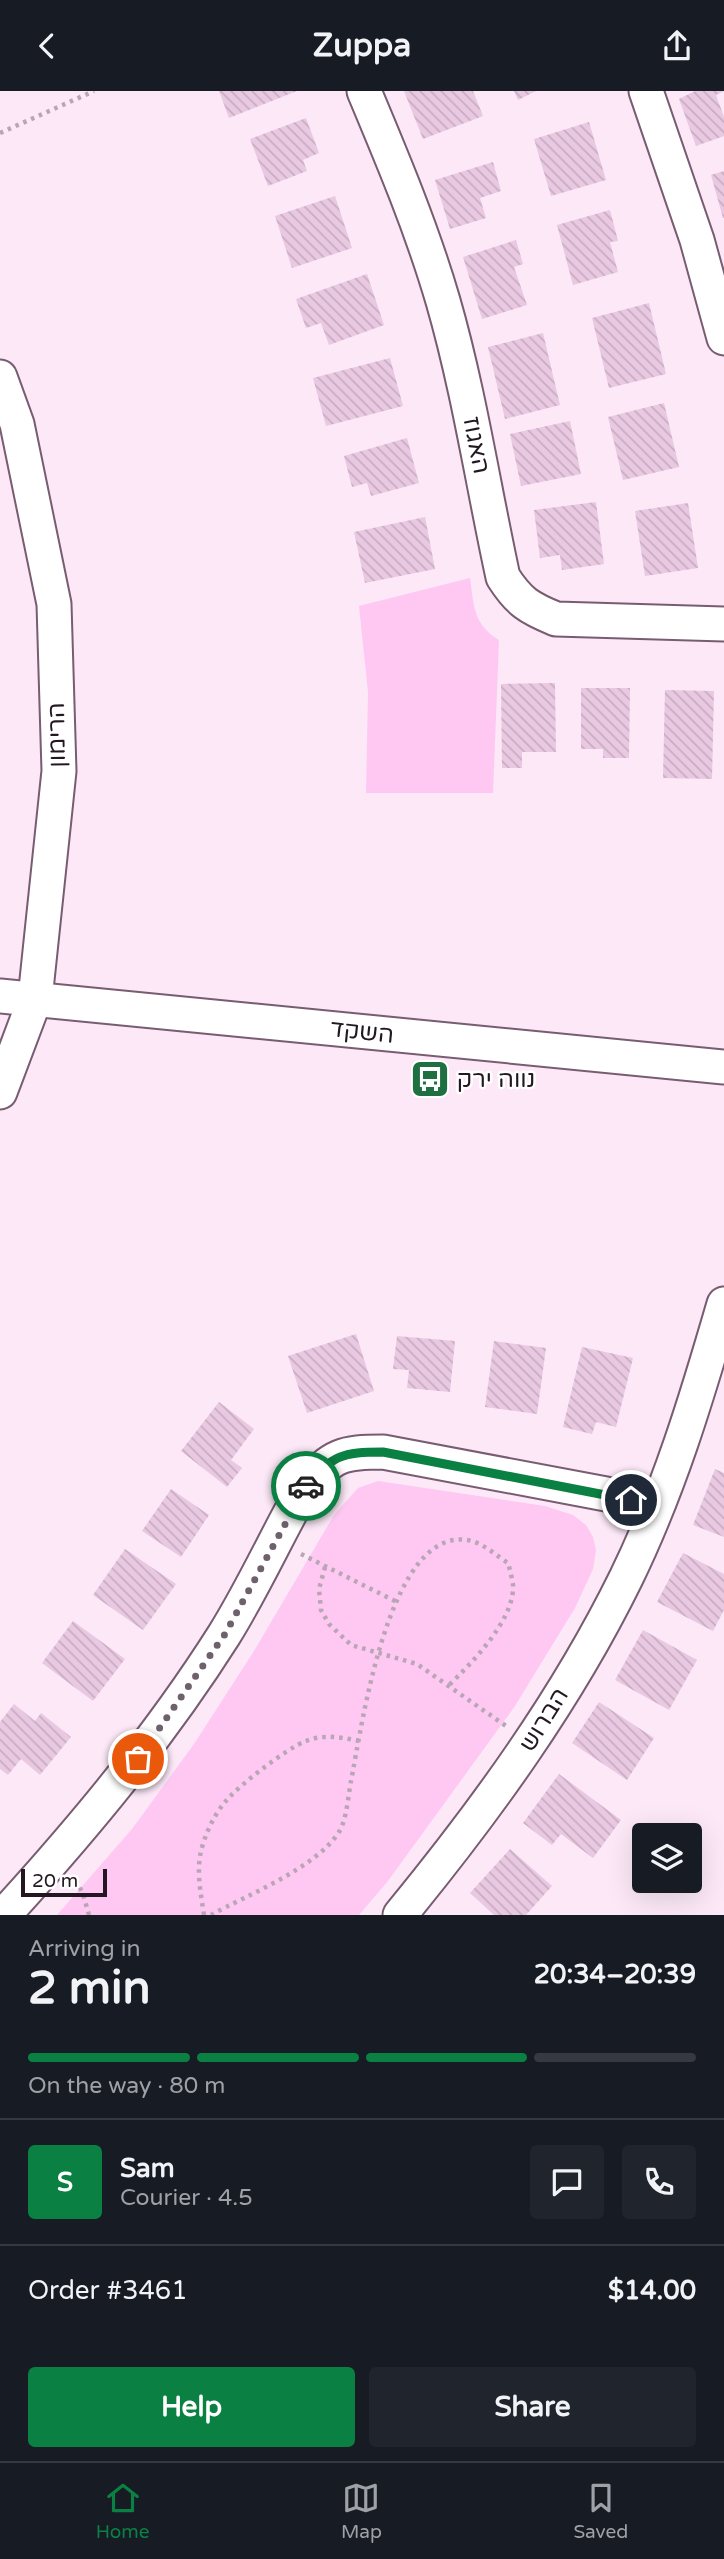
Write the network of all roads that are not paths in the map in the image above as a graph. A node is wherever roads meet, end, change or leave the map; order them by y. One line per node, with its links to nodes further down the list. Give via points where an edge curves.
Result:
1 (365, 91): 5 (street, האגוז, via 443,300 503,577 515,596 531,609 556,619)
2 (646, 91): 3 (street, via 693,228)
3 (724, 338)
4 (0, 377): 7 (street, הרימון, via 17,424 54,604 59,771)
5 (724, 624)
6 (0, 996): 7 (street, השקד)
7 (36, 999): 8 (street, השקד); 9 (street, הרימון)
8 (724, 1067)
9 (0, 1092)
10 (724, 1304): 11 (street, הברוש)
11 (657, 1506): 12 (street, via 383,1452 338,1456 305,1486 225,1634 163,1724 117,1785); 13 (street, הברוש, via 598,1632 530,1742 460,1842)
12 (4, 1915)
13 (400, 1915)

